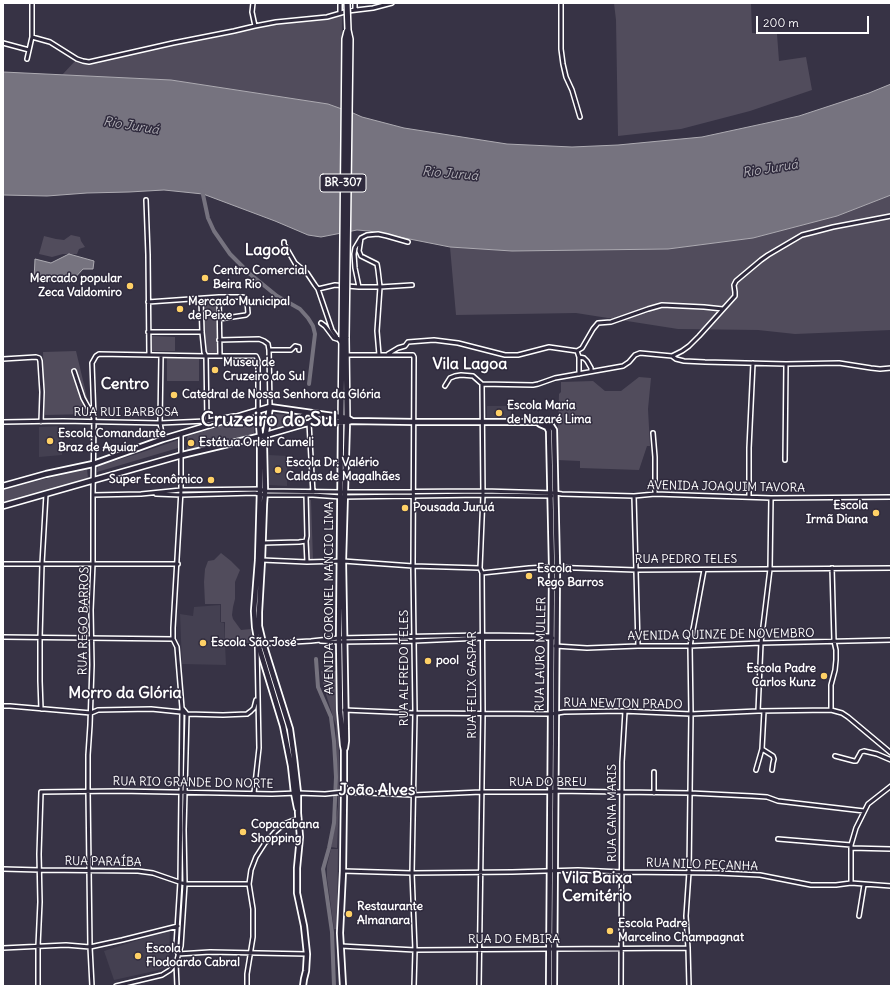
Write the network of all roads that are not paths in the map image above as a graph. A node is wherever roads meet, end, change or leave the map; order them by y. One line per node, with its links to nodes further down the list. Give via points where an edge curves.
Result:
1 (32, 3): 11 (street)
2 (253, 3): 10 (street)
3 (340, 3): 9 (street)
4 (347, 3): 34 (main road, BR-307, bridge, via 350,39)
5 (355, 3): 8 (street)
6 (392, 3): 8 (street)
7 (561, 3): 15 (street, via 563,64)
8 (355, 9): 9 (street)
9 (340, 13): 10 (street)
10 (255, 26): 11 (street, via 89,62 77,59 50,42)
11 (32, 37): 13 (street)
12 (3, 43): 13 (street)
13 (29, 50): 14 (street)
14 (27, 60)
15 (580, 117)
16 (146, 200): 27 (street)
17 (891, 216): 28 (street, via 802,235 761,260 736,281 735,296)
18 (361, 238): 20 (street, via 378,234); 22 (street, via 354,254); 23 (street, via 359,251 361,256 377,264)
19 (284, 242): 24 (street, via 295,262 307,273)
20 (408, 242)
21 (412, 285): 23 (street)
22 (359, 287): 23 (street); 24 (street, via 335,285)
23 (380, 287): 40 (street, via 377,331)
24 (318, 289): 34 (street, via 329,325)
25 (219, 297): 26 (street); 29 (street); 29 (street, via 243,297 248,313)
26 (200, 299): 27 (street); 32 (street)
27 (148, 302): 31 (street)
28 (724, 309): 37 (street, via 662,305 610,322 598,323 582,348); 45 (street, via 689,346)
29 (218, 319): 33 (street)
30 (321, 322): 34 (street, via 334,338)
31 (148, 332): 32 (street); 38 (street)
32 (202, 332): 43 (street)
33 (219, 340): 35 (street, via 259,339 268,344); 44 (street)
34 (343, 340): 39 (main road, BR-307)
35 (269, 350): 36 (street, via 291,350 296,346); 56 (street)
36 (299, 350)
37 (576, 351): 41 (street, via 547,347 518,355 506,355 434,340 408,342); 46 (street)
38 (149, 355): 42 (street); 60 (street, RUA REGO BARROS, via 96,356 92,363)
39 (344, 355): 40 (street); 61 (main road, BR-307)
40 (379, 355): 41 (street)
41 (386, 355): 65 (street, RUA ALFREDO TELES, via 413,355 415,359)
42 (161, 356): 43 (street); 66 (street)
43 (206, 356): 44 (street); 62 (street)
44 (220, 356): 57 (street, via 256,356)
45 (672, 356): 48 (street, via 684,361); 52 (street, via 640,353 623,366)
46 (579, 358): 52 (street, via 587,361); 53 (street)
47 (3, 359): 64 (street, via 39,358)
48 (753, 363): 49 (street); 93 (street)
49 (786, 364): 50 (street, via 840,364); 75 (street)
50 (891, 368)
51 (74, 371): 60 (street)
52 (591, 372): 53 (street)
53 (579, 374): 54 (street, via 533,385)
54 (482, 384): 55 (street, via 473,376 461,375 450,378); 68 (street, RUA FELIX GASPAR)
55 (445, 386)
56 (270, 407): 57 (main road); 59 (main road); 71 (main road)
57 (258, 411): 58 (main road); 72 (main road)
58 (248, 413): 62 (street, RUA RUI BARBOSA); 70 (main road)
59 (307, 413): 61 (main road); 67 (main road, via 311,415); 67 (main road, via 301,418)
60 (94, 420): 64 (street, RUA RUI BARBOSA); 66 (street, RUA RUI BARBOSA); 76 (street, RUA REGO BARROS)
61 (346, 420): 65 (main road); 67 (main road); 87 (main road, AVENIDA CORONEL MANCIO LIMA)
62 (207, 421): 66 (street, RUA RUI BARBOSA)
63 (3, 422): 64 (street, RUA RUI BARBOSA)
64 (41, 422)
65 (414, 422): 68 (main road); 83 (street, RUA ALFREDO TELES)
66 (160, 423): 73 (street)
67 (308, 423): 71 (main road); 82 (street)
68 (482, 423): 84 (street, RUA FELIX GASPAR); 88 (main road, RUA LAURO MULLER, via 548,422 554,430)
69 (653, 433): 89 (street)
70 (181, 435): 73 (main road); 74 (street)
71 (266, 435): 72 (main road); 80 (main road)
72 (260, 436): 74 (main road); 80 (main road)
73 (163, 440): 76 (main road)
74 (182, 455): 77 (main road); 79 (street)
75 (785, 460)
76 (93, 464): 77 (street, RUA REGO BARROS); 78 (main road)
77 (93, 480): 85 (main road); 90 (street, RUA REGO BARROS)
78 (3, 486)
79 (181, 490): 80 (street); 86 (street); 91 (street)
80 (262, 492): 81 (street, AVENIDA JOAQUIM TAVORA); 91 (street); 98 (main road); 99 (main road)
81 (306, 493): 82 (street, AVENIDA JOAQUIM TAVORA); 97 (street)
82 (313, 493): 87 (street, AVENIDA JOAQUIM TAVORA)
83 (414, 493): 84 (street, AVENIDA JOAQUIM TAVORA); 87 (street, AVENIDA JOAQUIM TAVORA); 106 (street, RUA ALFREDO TELES)
84 (483, 493): 88 (street, AVENIDA JOAQUIM TAVORA); 107 (street, RUA FELIX GASPAR)
85 (46, 494): 96 (main road); 104 (street)
86 (141, 494): 90 (street); 91 (street)
87 (343, 494): 100 (main road, AVENIDA CORONEL MANCIO LIMA)
88 (553, 494): 92 (street, AVENIDA JOAQUIM TAVORA); 108 (main road, RUA LAURO MULLER)
89 (655, 494): 92 (street, AVENIDA JOAQUIM TAVORA); 93 (street, AVENIDA JOAQUIM TAVORA)
90 (93, 495): 102 (street, RUA REGO BARROS)
91 (181, 495): 105 (street)
92 (634, 496): 112 (street)
93 (749, 497): 95 (street, AVENIDA JOAQUIM TAVORA)
94 (891, 497): 95 (street, AVENIDA JOAQUIM TAVORA)
95 (771, 498): 111 (street)
96 (3, 506)
97 (306, 541): 98 (street); 101 (street)
98 (263, 543): 99 (main road)
99 (260, 560): 101 (street); 127 (main road)
100 (341, 561): 101 (street); 106 (street); 122 (main road, AVENIDA CORONEL MANCIO LIMA)
101 (307, 562)
102 (94, 563): 104 (street); 105 (street); 120 (street, RUA REGO BARROS)
103 (3, 564): 104 (street)
104 (42, 564): 119 (street)
105 (178, 564): 121 (street)
106 (413, 566): 107 (street); 116 (street, RUA ALFREDO TELES)
107 (480, 568): 114 (street, RUA FELIX GASPAR)
108 (554, 568): 112 (street, RUA PEDRO TELES); 114 (street, RUA PEDRO TELES); 118 (main road, RUA LAURO MULLER)
109 (832, 568): 110 (street, RUA PEDRO TELES); 111 (street, RUA PEDRO TELES); 125 (street)
110 (891, 568)
111 (770, 569): 113 (street, RUA PEDRO TELES); 126 (street)
112 (636, 570): 113 (street, RUA PEDRO TELES); 129 (street)
113 (704, 570): 130 (street)
114 (482, 573): 117 (street, RUA FELIX GASPAR)
115 (3, 637): 119 (street)
116 (414, 637): 117 (street); 122 (street); 124 (street, RUA ALFREDO TELES)
117 (482, 637): 118 (street); 124 (street); 145 (street, RUA FELIX GASPAR)
118 (554, 637): 128 (main road, RUA LAURO MULLER)
119 (40, 638): 120 (street); 133 (street)
120 (92, 638): 121 (street); 141 (street, RUA REGO BARROS)
121 (173, 639): 134 (street, via 177,647)
122 (342, 640): 124 (street); 127 (street); 135 (main road, AVENIDA CORONEL MANCIO LIMA); 136 (main road, AVENIDA CORONEL MANCIO LIMA)
123 (891, 640): 125 (street, AVENIDA QUINZE DE NOVEMBRO)
124 (414, 641): 142 (street, RUA ALFREDO TELES)
125 (834, 641): 126 (street, AVENIDA QUINZE DE NOVEMBRO); 137 (street, via 836,660 831,685)
126 (761, 643): 130 (street, AVENIDA QUINZE DE NOVEMBRO); 140 (street)
127 (259, 644): 131 (street); 164 (main road, via 290,729)
128 (554, 646): 129 (street, AVENIDA QUINZE DE NOVEMBRO); 143 (main road, RUA LAURO MULLER)
129 (638, 646): 130 (street, AVENIDA QUINZE DE NOVEMBRO)
130 (690, 646): 146 (street)
131 (257, 694): 144 (street, via 254,708 247,714); 163 (street, via 259,748)
132 (3, 706): 133 (street)
133 (41, 709): 141 (street)
134 (182, 710): 141 (street, via 120,709 98,710); 144 (street); 157 (street)
135 (340, 710): 136 (street, RUA NEWTON PRADO); 148 (main road, AVENIDA CORONEL MANCIO LIMA)
136 (346, 710): 142 (street, RUA NEWTON PRADO); 148 (main road, AVENIDA CORONEL MANCIO LIMA)
137 (831, 710): 139 (street, RUA NEWTON PRADO); 149 (street, RUA NEWTON PRADO, via 848,717)
138 (625, 711): 143 (street, RUA NEWTON PRADO); 146 (street, RUA NEWTON PRADO); 162 (street, RUA CANA MARIS)
139 (764, 711): 140 (street, RUA NEWTON PRADO); 147 (street)
140 (758, 712): 146 (street, RUA NEWTON PRADO)
141 (91, 713): 156 (street, RUA REGO BARROS)
142 (415, 713): 145 (street, RUA NEWTON PRADO); 167 (street, RUA ALFREDO TELES)
143 (553, 713): 145 (street, RUA NEWTON PRADO); 161 (main road, RUA LAURO MULLER)
144 (187, 714): 158 (street)
145 (483, 714): 160 (street, RUA FELIX GASPAR)
146 (691, 714): 166 (street)
147 (762, 749): 152 (street); 153 (street, via 773,756)
148 (344, 750): 159 (main road, AVENIDA CORONEL MANCIO LIMA)
149 (891, 753)
150 (835, 756): 151 (street, via 856,761 864,751)
151 (891, 760)
152 (756, 770)
153 (772, 770)
154 (654, 772): 165 (street)
155 (891, 786): 168 (street)
156 (88, 791): 157 (street, RUA RIO GRANDE DO NORTE); 176 (street, RUA RIO GRANDE DO NORTE, via 41,792); 177 (street, RUA REGO BARROS)
157 (181, 792): 158 (street, RUA RIO GRANDE DO NORTE); 170 (street)
158 (186, 792): 163 (street, RUA RIO GRANDE DO NORTE); 171 (street)
159 (344, 792): 164 (street, RUA RIO GRANDE DO NORTE); 167 (street, RUA DO BREU); 178 (main road, AVENIDA CORONEL MANCIO LIMA)
160 (481, 792): 161 (street, RUA DO BREU); 167 (street, RUA DO BREU); 180 (street, RUA FELIX GASPAR)
161 (553, 792): 162 (street, RUA DO BREU); 179 (main road, RUA LAURO MULLER)
162 (623, 792): 165 (street, RUA DO BREU); 181 (street, RUA CANA MARIS)
163 (254, 793): 164 (street, RUA RIO GRANDE DO NORTE)
164 (296, 793): 169 (main road)
165 (654, 793): 166 (street, RUA DO BREU)
166 (690, 793): 168 (street, RUA DO BREU, via 752,796); 182 (street)
167 (414, 795): 183 (street, RUA ALFREDO TELES)
168 (864, 810): 173 (street)
169 (298, 816): 187 (street, via 284,824 265,843 256,857); 204 (main road, via 300,837 297,893)
170 (180, 830): 171 (street); 184 (street)
171 (184, 830): 186 (street)
172 (778, 839): 173 (street)
173 (851, 846): 174 (street); 185 (street)
174 (891, 849)
175 (3, 869): 176 (street, RUA PARAÍBA)
176 (40, 870): 177 (street, RUA PARAÍBA); 193 (street)
177 (90, 870): 184 (street, RUA PARAÍBA, via 153,873); 195 (street, RUA REGO BARROS)
178 (343, 871): 183 (street, RUA NILO PEÇANHA); 194 (main road, AVENIDA CORONEL MANCIO LIMA)
179 (552, 871): 180 (street, RUA NILO PEÇANHA); 181 (street, RUA NILO PEÇANHA); 199 (main road, RUA LAURO MULLER)
180 (481, 872): 183 (street, RUA NILO PEÇANHA); 201 (street, RUA FELIX GASPAR)
181 (622, 872): 182 (street, RUA NILO PEÇANHA); 197 (street, RUA CANA MARIS)
182 (689, 872): 185 (street, RUA NILO PEÇANHA, via 760,875 811,885); 198 (street, via 686,916)
183 (412, 873): 200 (street, RUA ALFREDO TELES)
184 (180, 882): 186 (street, RUA PARAÍBA); 192 (street)
185 (851, 883): 188 (street, RUA NILO PEÇANHA)
186 (185, 884): 187 (street, RUA PARAÍBA); 191 (street)
187 (249, 884): 202 (street, via 253,909)
188 (864, 884): 189 (street, RUA NILO PEÇANHA); 190 (street)
189 (891, 886)
190 (859, 916)
191 (182, 925): 192 (street); 203 (street)
192 (178, 926): 195 (street); 203 (street)
193 (38, 946): 195 (street); 196 (street); 208 (street)
194 (341, 946): 200 (street, RUA DO EMBIRA); 213 (main road, AVENIDA CORONEL MANCIO LIMA)
195 (90, 947): 209 (street, RUA REGO BARROS)
196 (3, 948)
197 (621, 948): 198 (street, RUA DO EMBIRA); 199 (street, RUA DO EMBIRA); 218 (street, RUA CANA MARIS)
198 (688, 948): 219 (street)
199 (552, 949): 201 (street, RUA DO EMBIRA); 206 (main road, RUA LAURO MULLER)
200 (415, 950): 201 (street, RUA DO EMBIRA); 214 (street, RUA ALFREDO TELES)
201 (480, 950): 215 (street, RUA FELIX GASPAR)
202 (250, 953): 203 (street); 204 (street); 212 (street)
203 (178, 954): 205 (street)
204 (307, 954): 207 (main road)
205 (176, 963): 210 (street, via 162,975); 211 (street)
206 (552, 967): 216 (main road, RUA LAURO MULLER); 217 (main road, RUA LAURO MULLER)
207 (303, 985)
208 (38, 986)
209 (92, 986)
210 (116, 986)
211 (177, 986)
212 (247, 986)
213 (343, 986)
214 (414, 986)
215 (479, 986)
216 (549, 986)
217 (554, 986)
218 (622, 986)
219 (689, 986)

